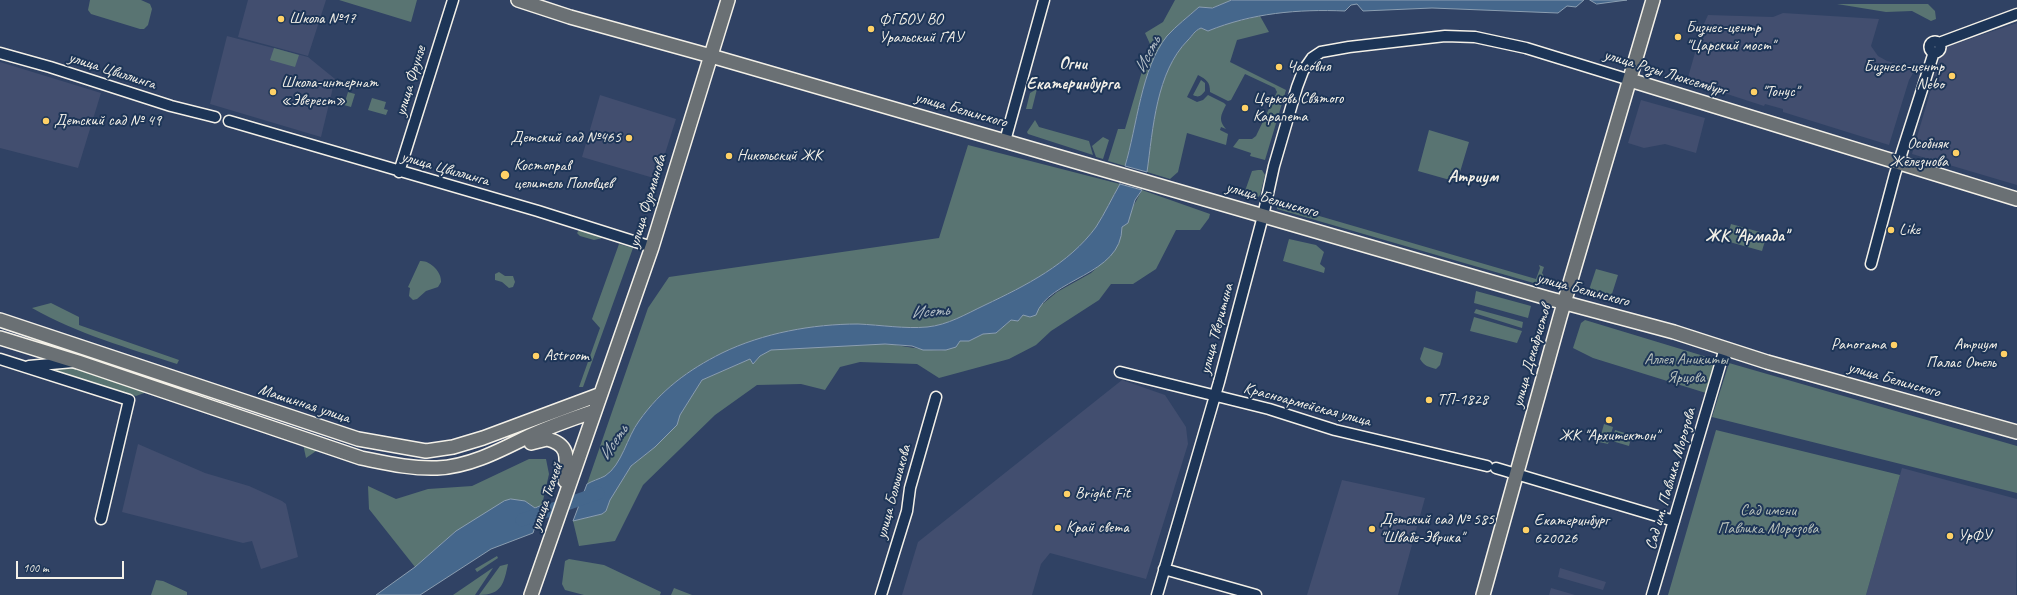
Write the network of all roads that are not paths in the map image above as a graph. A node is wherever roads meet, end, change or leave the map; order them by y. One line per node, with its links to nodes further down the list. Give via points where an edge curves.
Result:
1 (453, 0): 15 (street, улица Фрунзе)
2 (518, 0): 8 (main road, улица Белинского)
3 (728, 0): 8 (main road, улица Фурманова)
4 (1044, 0): 13 (street)
5 (1651, 6): 10 (main road, улица Декабристов)
6 (2017, 14): 14 (street, via 1944,41 1940,49 1934,52)
7 (0, 53): 11 (street, улица Цвиллинга, via 171,106)
8 (711, 56): 13 (main road, улица Белинского); 18 (main road, улица Фурманова)
9 (1303, 71): 10 (street, улица Розы Люксембург, via 1312,58 1321,52 1445,36 1475,37 1526,48); 17 (street, улица Тверитина, via 1274,166)
10 (1630, 80): 14 (main road, улица Розы Люксембург); 20 (main road, улица Декабристов)
11 (215, 117)
12 (229, 121): 15 (street, улица Цвиллинга)
13 (1005, 141): 17 (main road, улица Белинского)
14 (1898, 163): 16 (main road, улица Розы Люксембург); 19 (street)
15 (399, 172): 18 (street, улица Цвиллинга)
16 (2017, 199)
17 (1263, 216): 20 (main road, улица Белинского); 29 (street, улица Тверитина)
18 (652, 246): 28 (main road, улица Фурманова)
19 (1871, 264)
20 (1565, 303): 23 (main road, улица Белинского); 35 (main road, улица Декабристов)
21 (0, 320): 28 (main road, Машинная улица, via 351,436 426,451 453,447 483,438)
22 (0, 338): 25 (main road, Машинная улица)
23 (1725, 348): 32 (main road, улица Белинского); 37 (street, Сад им. Павлика Морозова)
24 (0, 359): 26 (street)
25 (78, 362): 26 (street); 33 (main road, Машинная улица, via 354,455 397,466 438,468)
26 (23, 366): 36 (street, via 129,400)
27 (1120, 372): 29 (street, Красноармейская улица)
28 (601, 394): 31 (main road, улица Фурманова)
29 (1214, 396): 35 (street, Красноармейская улица, via 1269,409 1335,430); 38 (street, улица Тверитина)
30 (936, 397): 40 (street, улица Большакова, via 910,488 907,511)
31 (595, 411): 33 (main road, Машинная улица, via 530,436); 34 (main road, улица Ткачей)
32 (2017, 432)
33 (508, 448): 34 (main road, via 517,449 542,439 553,440 561,445)
34 (571, 465): 39 (main road, улица Ткачей, via 564,500)
35 (1516, 474): 37 (street, Красноармейская улица); 43 (main road, улица Декабристов)
36 (101, 519)
37 (1674, 521): 44 (street, Сад им. Павлика Морозова)
38 (1164, 569): 41 (street, улица Тверитина); 42 (street)
39 (531, 595)
40 (881, 595)
41 (1157, 595)
42 (1256, 595)
43 (1483, 595)
44 (1652, 595)

